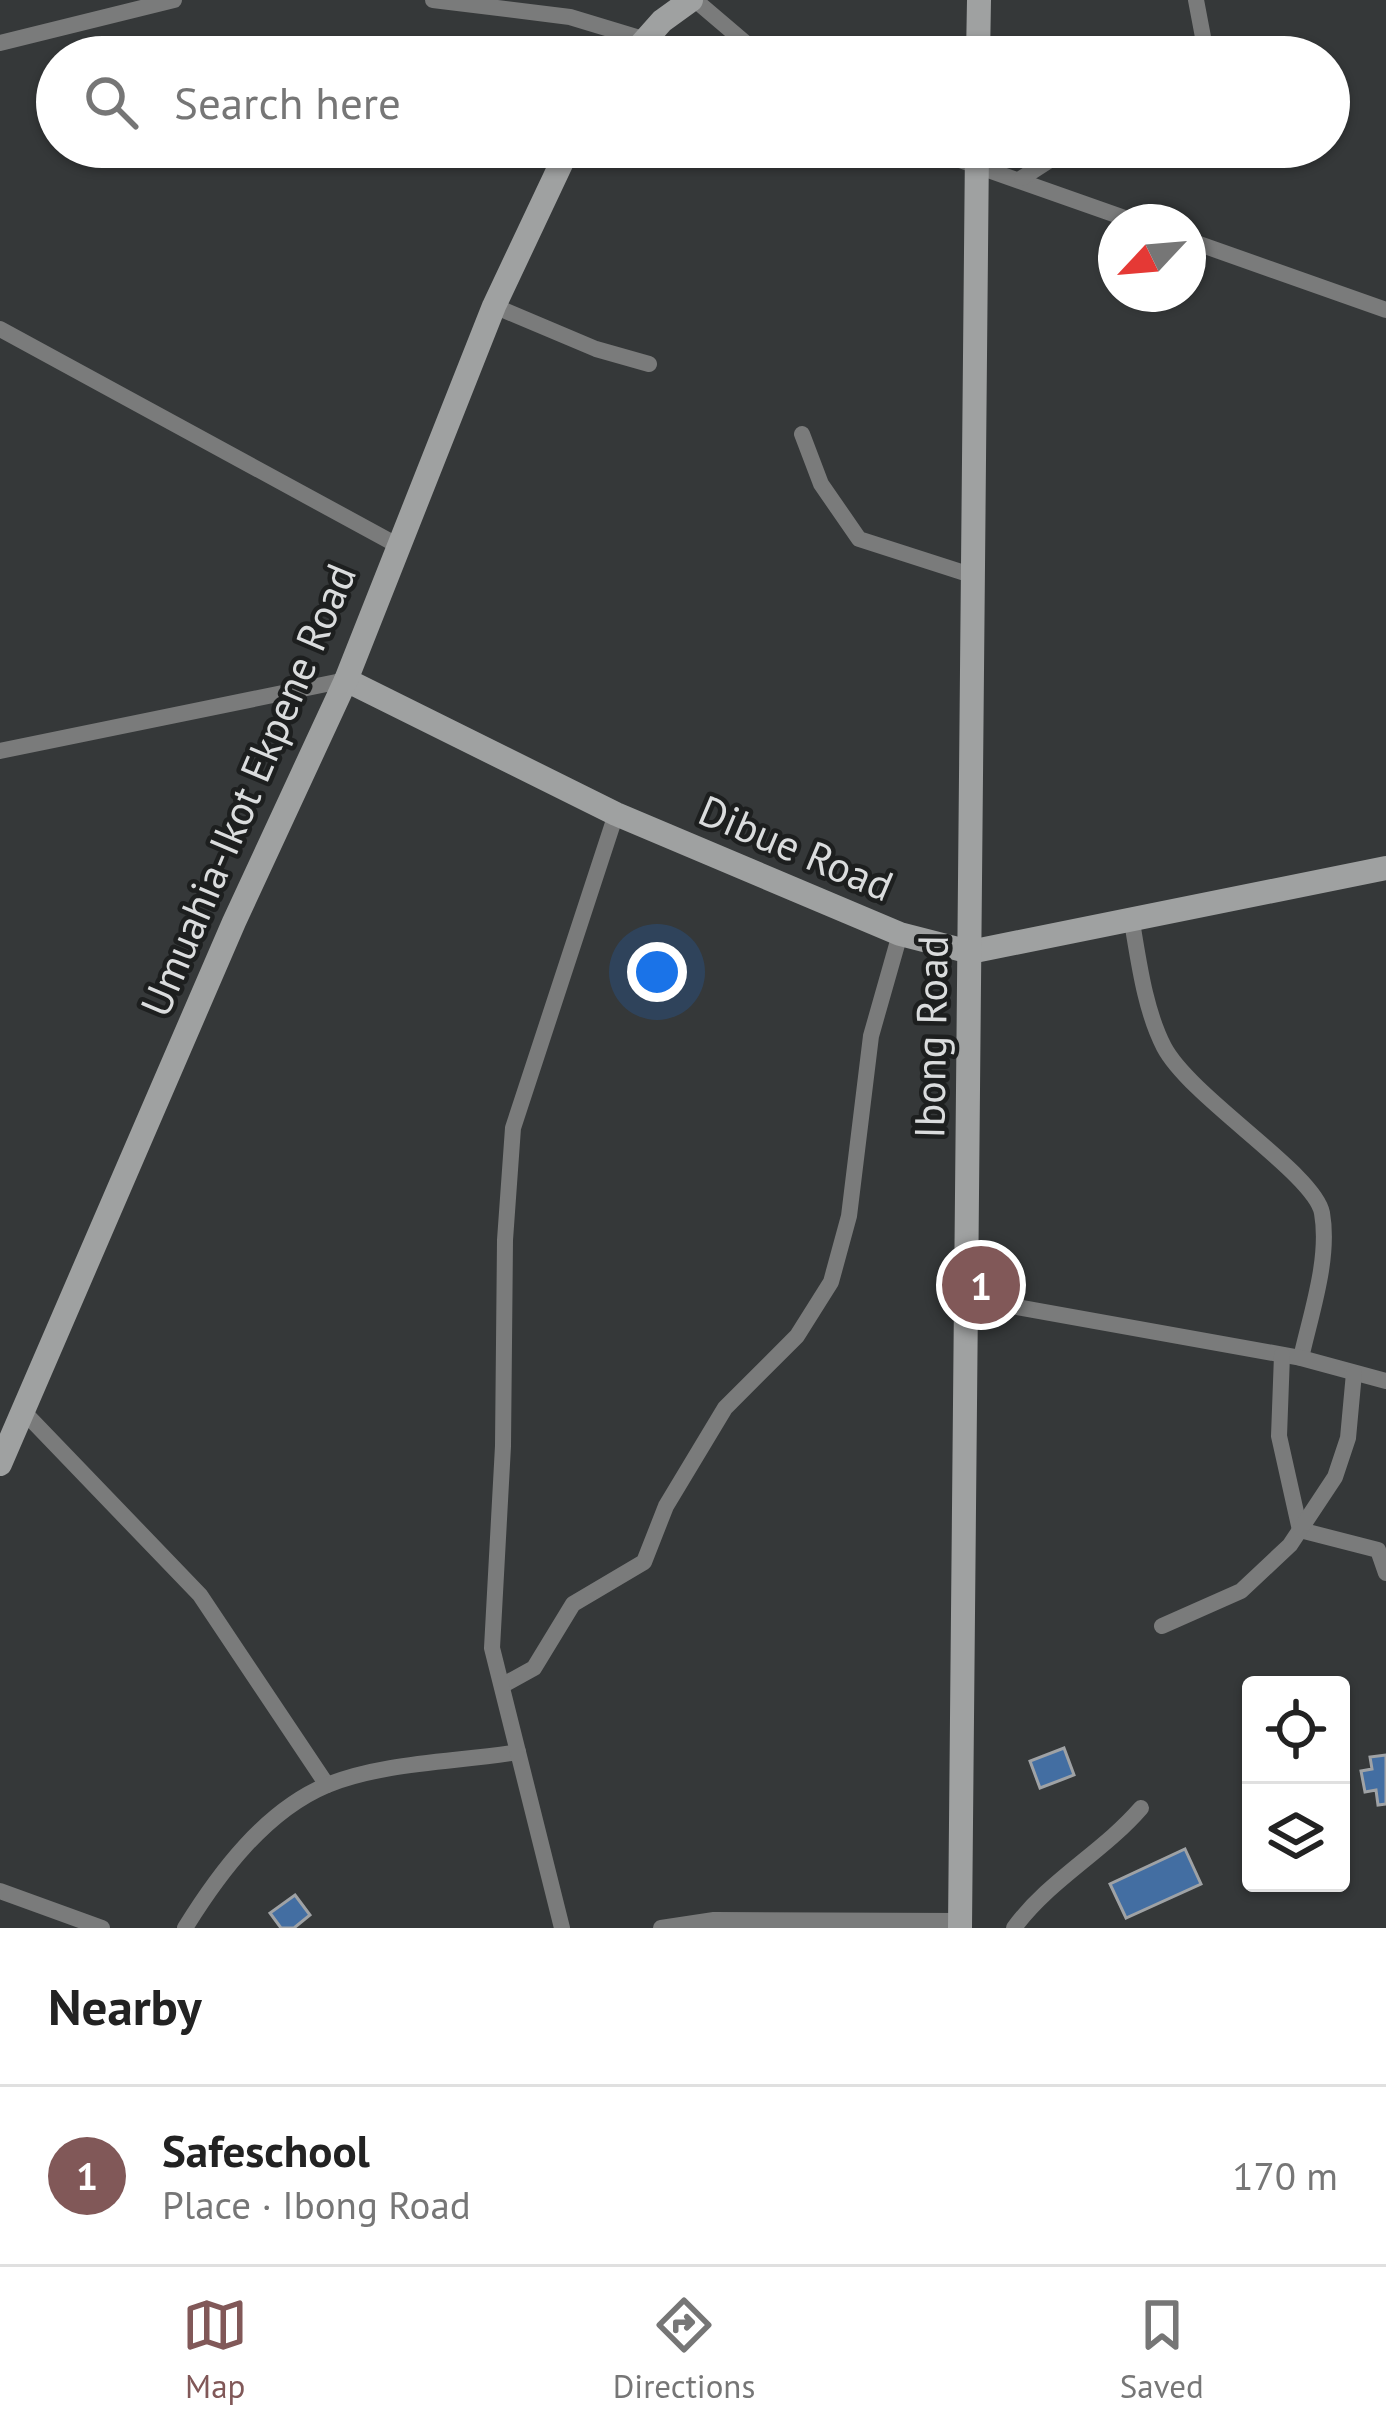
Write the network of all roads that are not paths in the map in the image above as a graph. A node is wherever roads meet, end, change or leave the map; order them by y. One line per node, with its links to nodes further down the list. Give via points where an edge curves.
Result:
1 (174, 0): 12 (street)
2 (433, 0): 6 (street)
3 (693, 0): 8 (street); 9 (street)
4 (979, 0): 10 (street)
5 (1196, 0): 11 (street)
6 (568, 8): 7 (street)
7 (617, 36)
8 (652, 36)
9 (737, 36)
10 (978, 36)
11 (1203, 36)
12 (0, 43)
13 (558, 168): 20 (street, Umuahia-Ikot Ekpene Road)
14 (977, 168): 26 (street, Ibong Road)
15 (1003, 168): 17 (street)
16 (1037, 168): 17 (street)
17 (1022, 178): 18 (street)
18 (1098, 207)
19 (1206, 246): 21 (street)
20 (494, 306): 23 (street); 25 (street, Umuahia-Ikot Ekpene Road)
21 (1386, 310)
22 (0, 329): 25 (street)
23 (649, 364)
24 (802, 434): 26 (street, via 821,484 859,539)
25 (395, 544): 27 (street, Umuahia-Ikot Ekpene Road)
26 (974, 575): 33 (street, Ibong Road)
27 (346, 680): 28 (street); 29 (street, Dibue Road); 39 (street, Umuahia-Ikot Ekpene Road)
28 (0, 751)
29 (616, 814): 32 (street, Dibue Road); 44 (street, via 513,1128 492,1648)
30 (1386, 868): 31 (street, Dibue Road)
31 (1132, 922): 33 (street, Dibue Road); 36 (street, via 1165,1047 1225,1116 1316,1196 1323,1239)
32 (899, 934): 33 (street, Dibue Road); 44 (street, via 871,1036 849,1216 832,1282 797,1336 724,1408 666,1506 644,1562 573,1604 534,1668)
33 (970, 952): 34 (street, Ibong Road)
34 (968, 1298): 35 (street); 49 (street, Ibong Road)
35 (1282, 1355): 36 (street); 41 (street, via 1279,1436)
36 (1301, 1358): 37 (street)
37 (1354, 1373): 38 (street); 41 (street, via 1335,1477)
38 (1386, 1381)
39 (13, 1420): 40 (street, Umuahia-Ikot Ekpene Road); 46 (street, via 200,1594)
40 (0, 1464)
41 (1300, 1530): 42 (street, via 1378,1550); 43 (street, via 1241,1591)
42 (1386, 1573)
43 (1162, 1626)
44 (503, 1685): 45 (street)
45 (518, 1752): 46 (street); 52 (street)
46 (327, 1785): 51 (street, via 293,1804 221,1870)
47 (1141, 1808): 54 (street)
48 (0, 1891): 50 (street)
49 (960, 1924): 53 (street, via 714,1920)
50 (101, 1928)
51 (185, 1928)
52 (562, 1928)
53 (661, 1928)
54 (1014, 1928)

